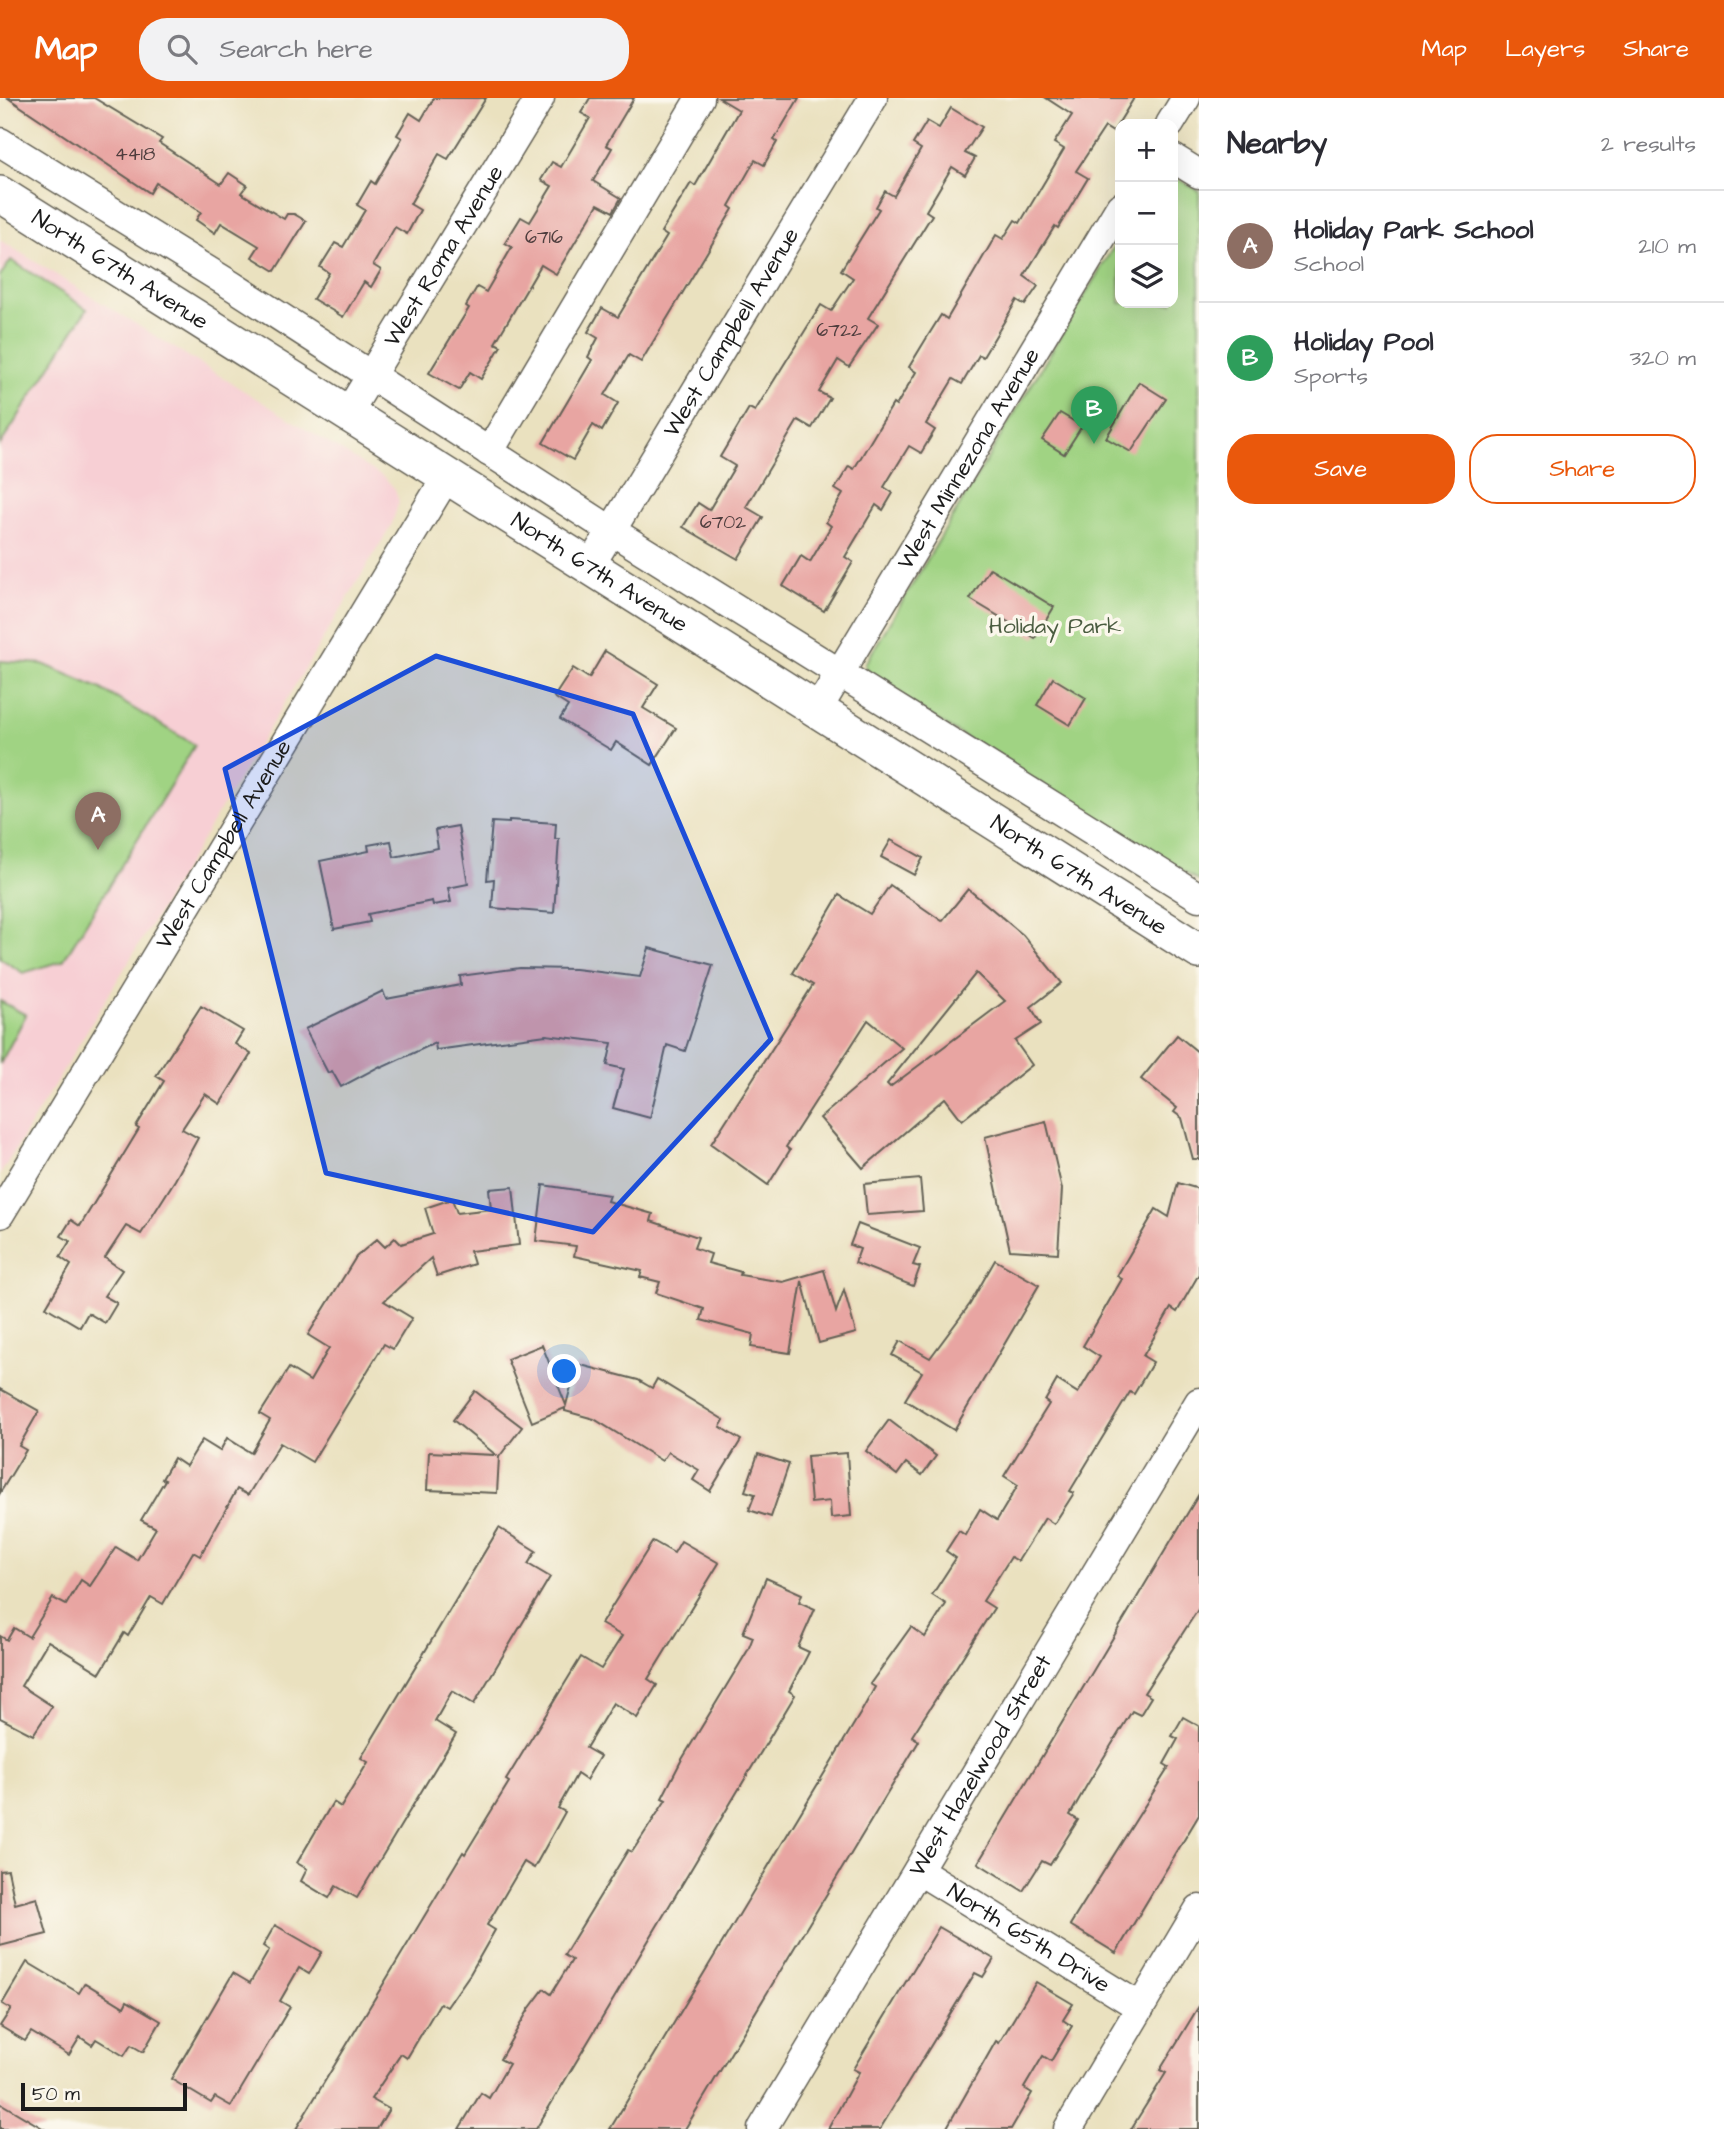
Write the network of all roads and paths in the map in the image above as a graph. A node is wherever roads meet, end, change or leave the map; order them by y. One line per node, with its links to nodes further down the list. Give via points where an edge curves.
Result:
1 (540, 98): 11 (street, West Roma Avenue)
2 (700, 98): 13 (street)
3 (873, 98): 15 (street, West Campbell Avenue)
4 (1186, 98): 5 (street)
5 (1173, 119)
6 (0, 142): 11 (street, North 67th Avenue)
7 (1178, 161): 8 (street)
8 (1199, 174)
9 (0, 194): 12 (main road, North 67th Avenue)
10 (1115, 215): 17 (street, West Minnezona Avenue)
11 (372, 375): 12 (street, West Roma Avenue); 13 (street, North 67th Avenue)
12 (348, 413): 14 (main road, North 67th Avenue)
13 (489, 452): 15 (street, North 67th Avenue)
14 (447, 476): 16 (main road, North 67th Avenue); 21 (street, West Campbell Avenue)
15 (612, 531): 16 (street, West Campbell Avenue); 17 (street, North 67th Avenue)
16 (590, 566): 18 (main road, North 67th Avenue)
17 (840, 673): 18 (street, West Minnezona Avenue); 19 (street, North 67th Avenue)
18 (818, 709): 20 (main road, North 67th Avenue)
19 (1199, 897)
20 (1199, 951)
21 (0, 1214)
22 (1199, 1402): 23 (street, West Hazelwood Street)
23 (918, 1870): 25 (street, North 65th Drive); 26 (street, West Hazelwood Street)
24 (1199, 1909): 25 (street)
25 (1140, 2007): 27 (street)
26 (762, 2129)
27 (1068, 2129)

